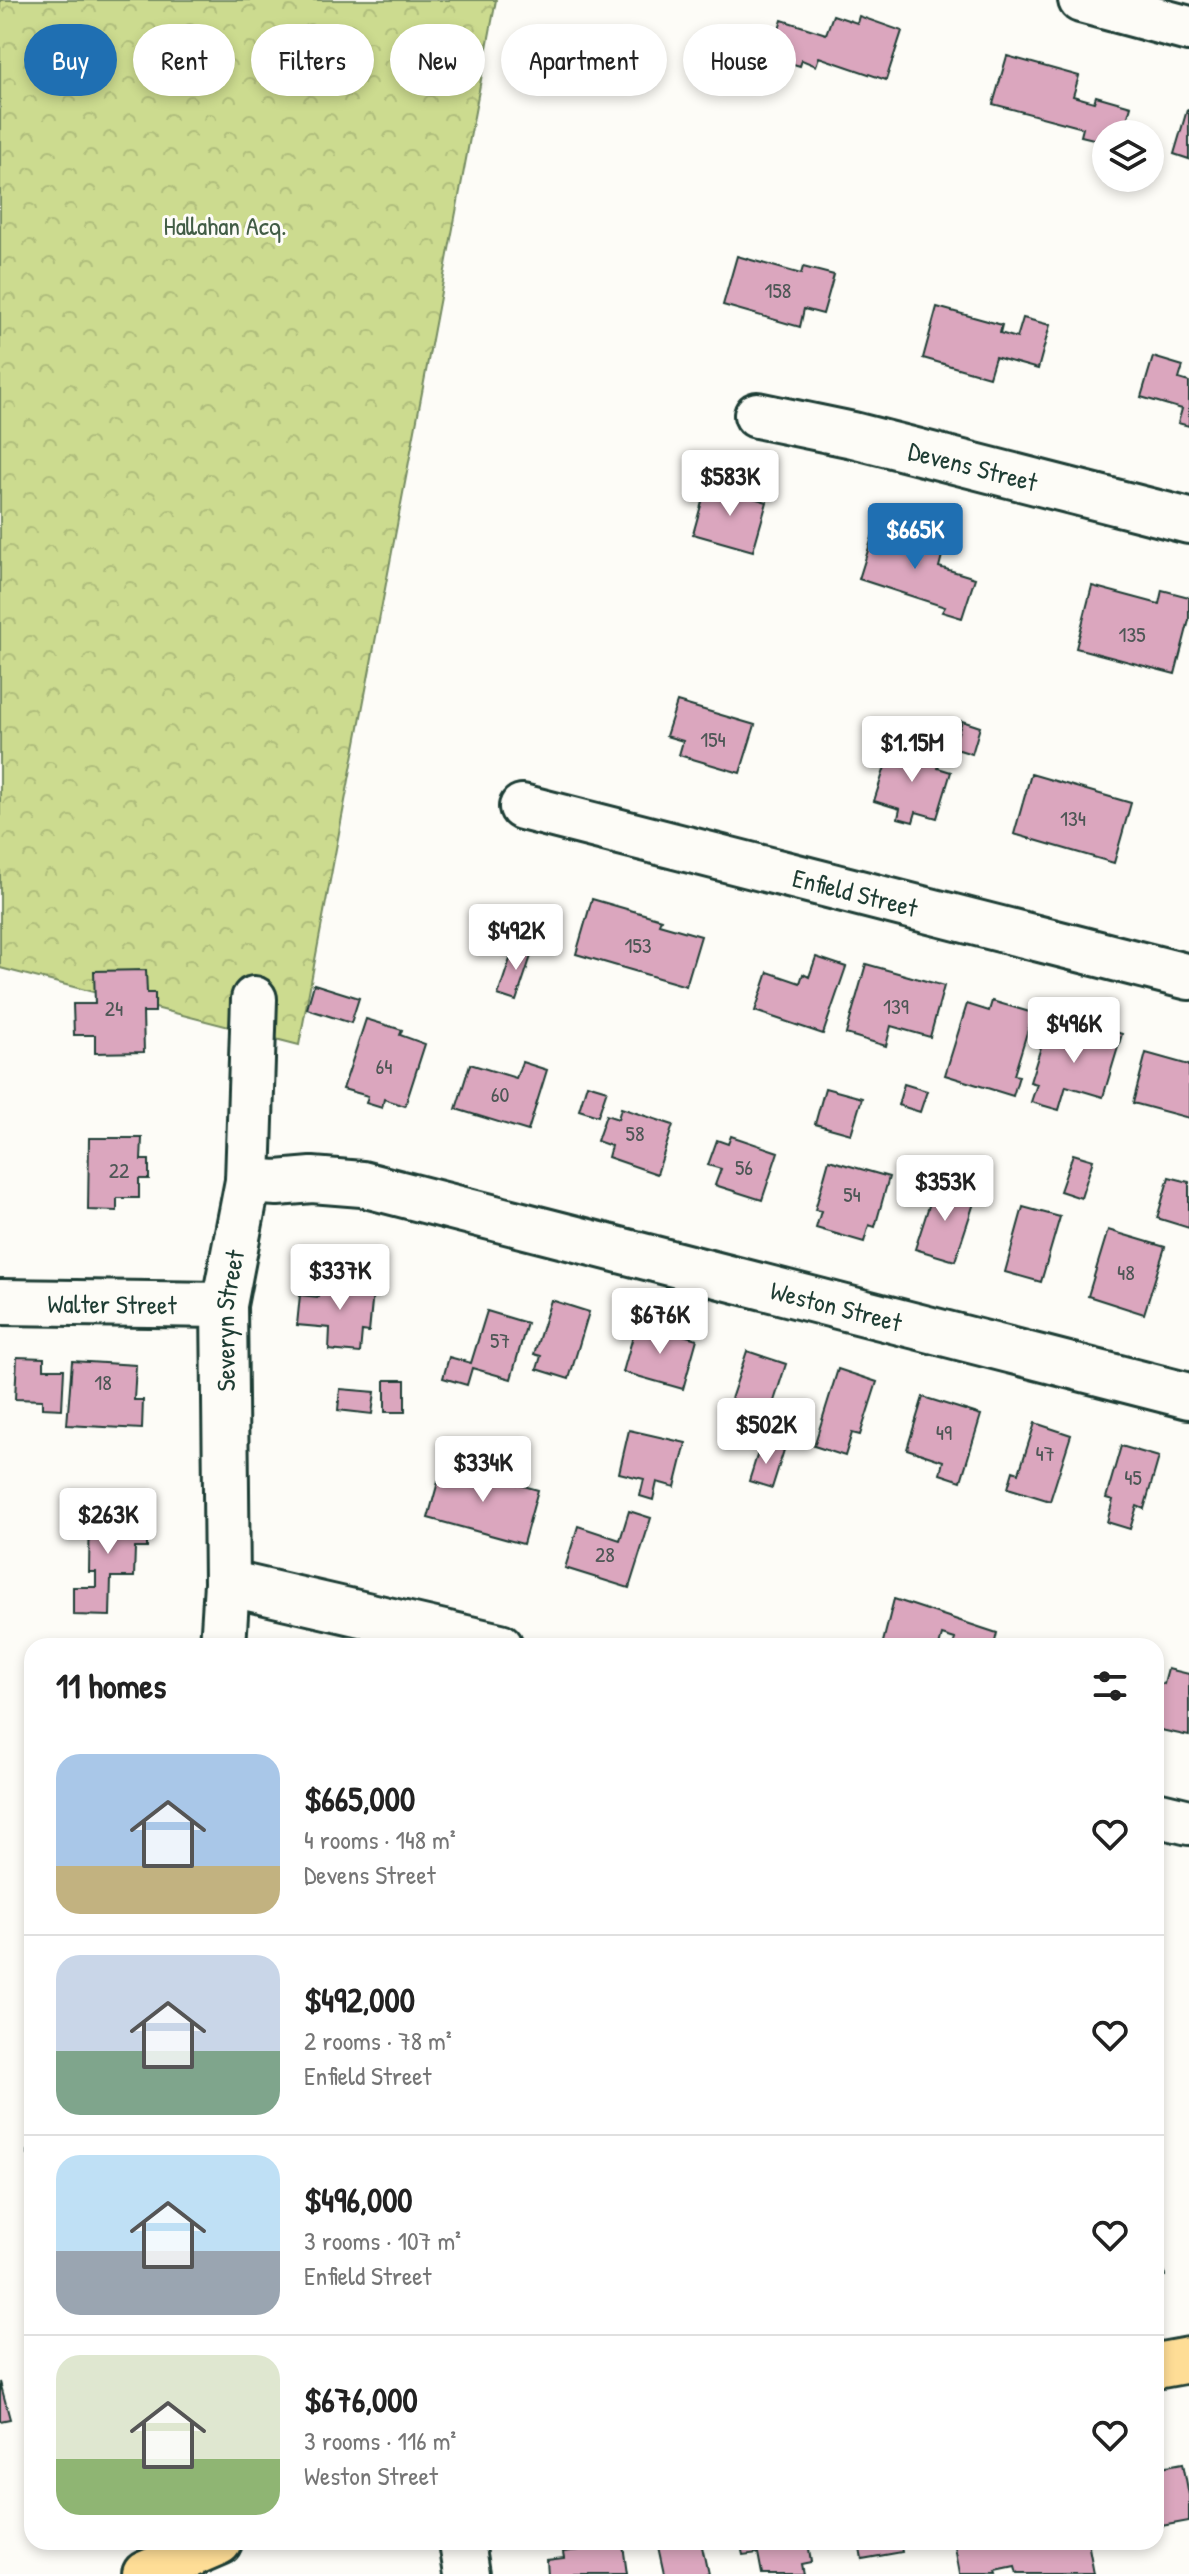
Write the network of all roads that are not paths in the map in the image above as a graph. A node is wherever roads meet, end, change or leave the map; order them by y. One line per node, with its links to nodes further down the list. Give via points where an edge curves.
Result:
1 (1081, 0): 2 (street)
2 (1189, 29)
3 (757, 415): 4 (street, Devens Street)
4 (1189, 521)
5 (522, 807): 6 (street, Enfield Street)
6 (1187, 969)
7 (254, 999): 8 (street, Severyn Street)
8 (248, 1181): 10 (street, Severyn Street); 11 (street, Weston Street, via 362,1184)
9 (0, 1302): 10 (street, Walter Street)
10 (224, 1305): 12 (street, Severyn Street)
11 (1189, 1396)
12 (227, 1583): 13 (street, Severyn Street); 14 (street)
13 (224, 1638)
14 (465, 1638)
15 (1164, 1816): 16 (street)
16 (1189, 1822)
17 (1189, 2360): 18 (main road)
18 (1164, 2365)
19 (200, 2550): 21 (main road)
20 (463, 2550): 22 (street)
21 (145, 2574)
22 (467, 2574)

